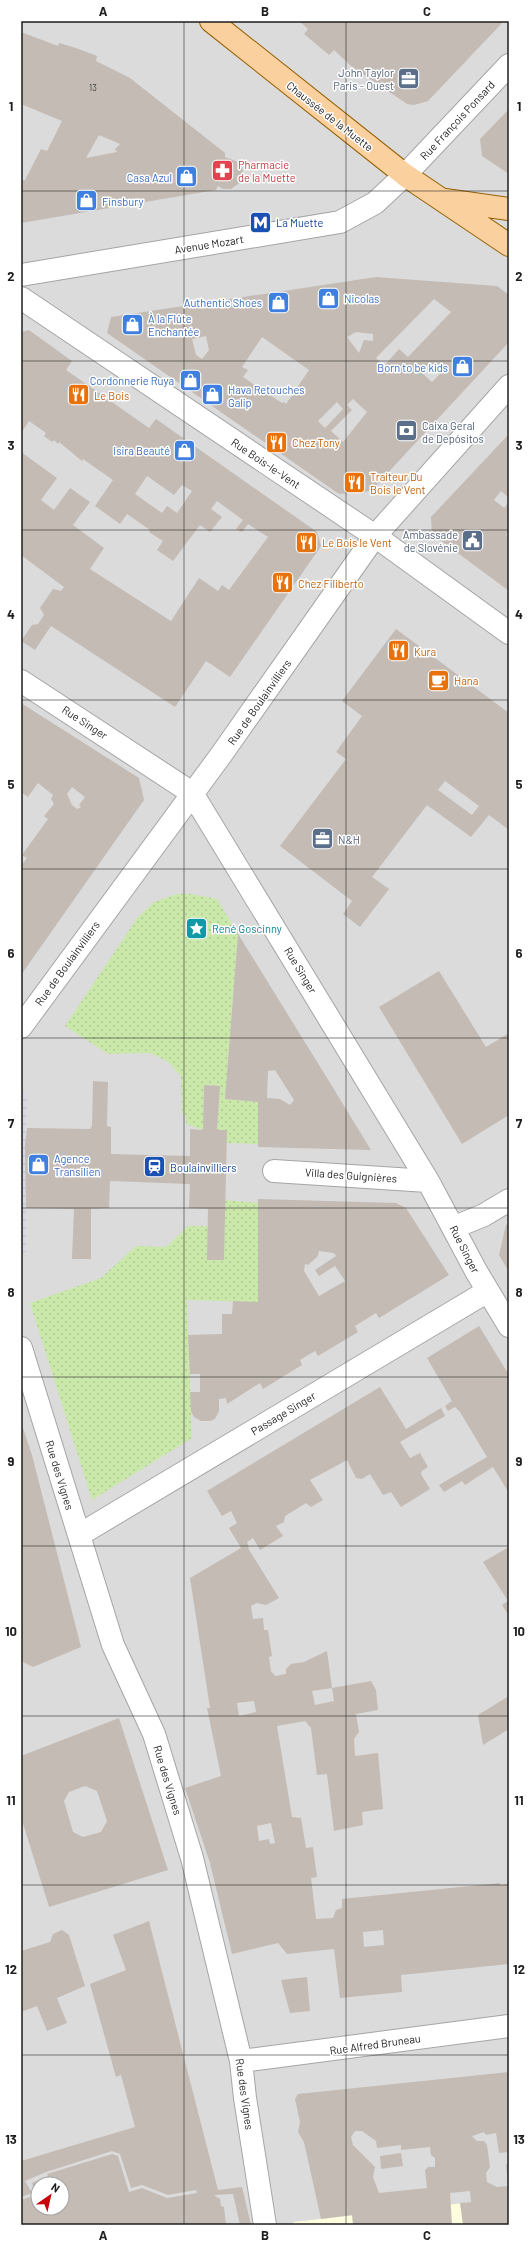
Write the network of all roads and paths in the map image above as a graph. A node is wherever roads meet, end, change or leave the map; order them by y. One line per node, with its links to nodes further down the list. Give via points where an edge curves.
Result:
1 (213, 24): 3 (main road, Chaussée de la Muette)
2 (509, 65): 3 (street, Rue François Ponsard)
3 (405, 175): 4 (main road, Chaussée de la Muette); 7 (street, Avenue Mozart, via 375,203 340,222)
4 (439, 199): 5 (main road, Chaussée de la Muette); 6 (main road, Chaussée de la Muette)
5 (509, 209)
6 (509, 245)
7 (21, 275)
8 (21, 298): 10 (street, Rue Bois-le-Vent)
9 (509, 386): 10 (street, Rue de Boulainvilliers)
10 (376, 536): 11 (street, Rue Bois-le-Vent); 13 (street, Rue de Boulainvilliers)
11 (509, 633)
12 (21, 681): 13 (street, Rue Singer)
13 (192, 793): 14 (street, Rue de Boulainvilliers); 16 (street, Rue Singer)
14 (21, 1027)
15 (274, 1170): 16 (street, Villa des Guignières)
16 (428, 1181): 18 (street, Rue Singer)
17 (509, 1200): 18 (street, via 484,1215)
18 (454, 1228): 19 (street, Rue Singer)
19 (488, 1291): 20 (street, Rue Singer); 22 (street, Passage Singer)
20 (509, 1326)
21 (21, 1348): 22 (street, Rue des Vignes)
22 (79, 1535): 24 (street, Rue des Vignes, via 113,1645 154,1734 190,1850)
23 (509, 2026): 24 (street, Rue Alfred Bruneau)
24 (241, 2061): 25 (street, Rue des Vignes)
25 (265, 2225)

